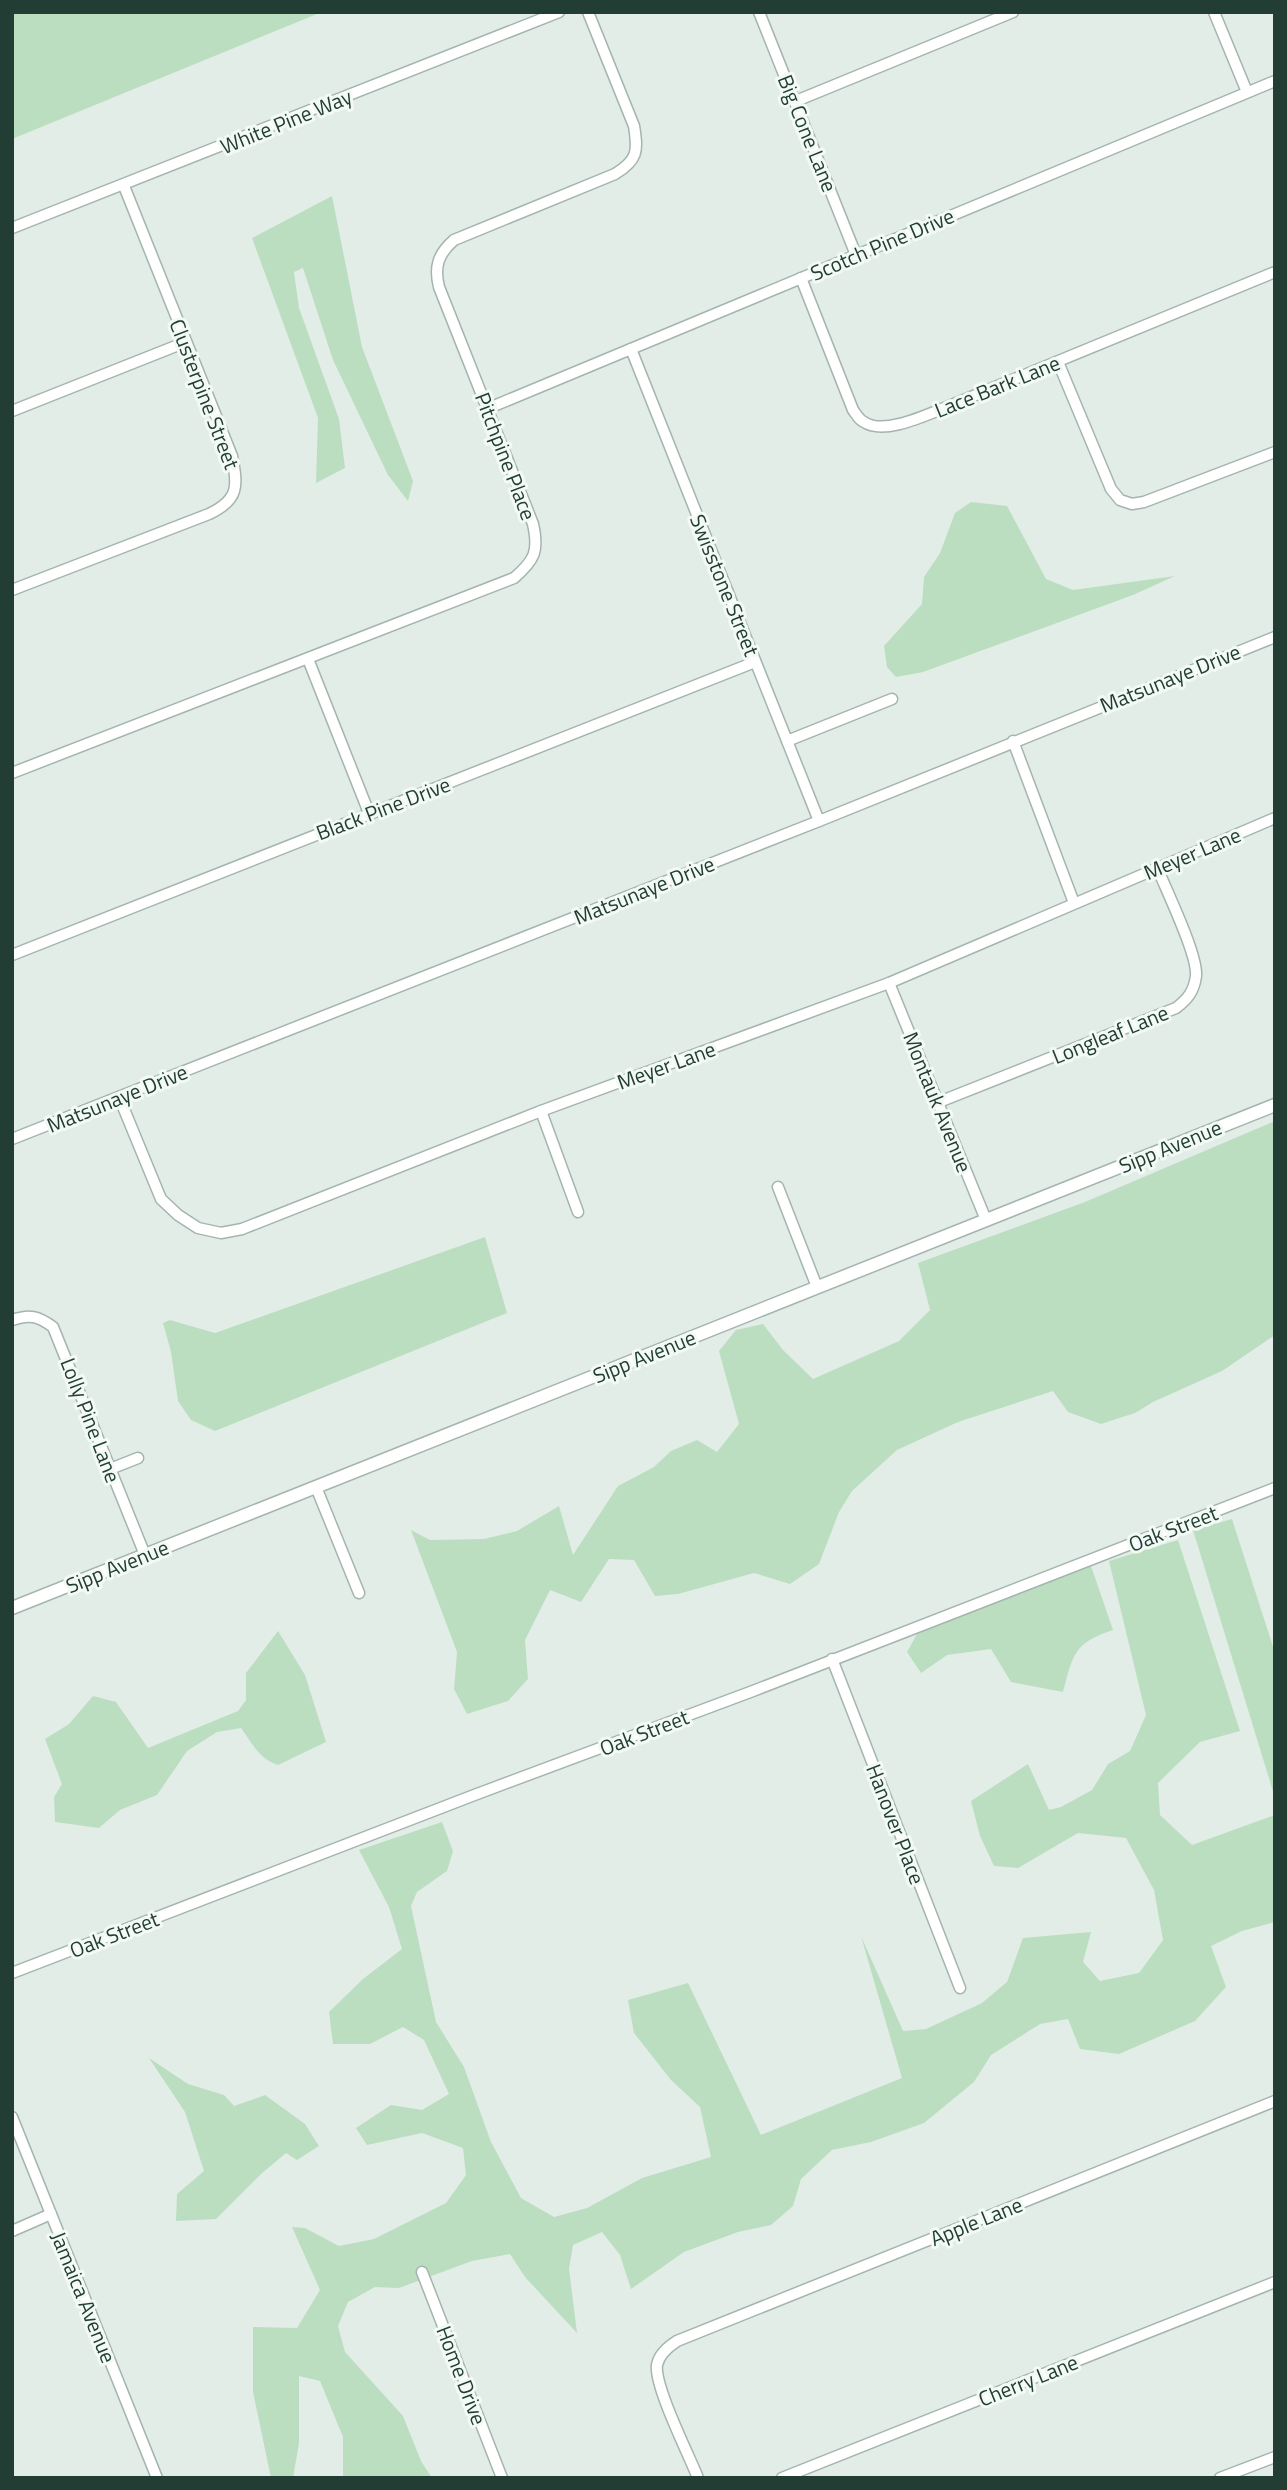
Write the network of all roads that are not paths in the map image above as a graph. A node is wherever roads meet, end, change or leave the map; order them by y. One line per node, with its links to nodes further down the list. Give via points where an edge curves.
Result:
1 (559, 12): 9 (street, White Pine Way)
2 (588, 12): 17 (street, Pitchpine Place, via 634,126 635,155 615,174 454,240 444,248 435,272)
3 (759, 12): 8 (street, Big Cone Lane)
4 (1013, 12): 8 (street)
5 (1214, 12): 7 (street)
6 (1275, 81): 7 (street, Scotch Pine Drive)
7 (1247, 92): 11 (street, Scotch Pine Drive)
8 (796, 101): 11 (street, Big Cone Lane)
9 (124, 186): 10 (street, White Pine Way); 14 (street, Clusterpine Street)
10 (12, 228)
11 (856, 255): 13 (street, Scotch Pine Drive)
12 (1275, 272): 16 (street, Lace Bark Lane)
13 (801, 278): 15 (street, Scotch Pine Drive); 16 (street, Lace Bark Lane, via 853,410 862,422 874,427 899,424)
14 (186, 342): 18 (street); 20 (street, Clusterpine Street, via 232,456 237,479 234,493 224,507 209,514)
15 (631, 349): 17 (street, Scotch Pine Drive); 23 (street, Swisstone Street)
16 (1058, 362): 19 (street, via 1111,489 1120,500 1132,504 1156,499)
17 (489, 408): 22 (street, Pitchpine Place, via 533,524 537,541 527,567 514,578)
18 (12, 411)
19 (1275, 452)
20 (12, 590)
21 (1275, 636): 26 (street, Matsunaye Drive)
22 (308, 659): 27 (street, Pitchpine Place); 28 (street)
23 (755, 662): 25 (street, Swisstone Street); 28 (street, Black Pine Drive)
24 (892, 699): 25 (street)
25 (787, 741): 30 (street, Swisstone Street)
26 (1013, 741): 30 (street, Matsunaye Drive); 32 (street)
27 (12, 773)
28 (369, 813): 33 (street, Black Pine Drive)
29 (1275, 818): 31 (street, Meyer Lane)
30 (819, 821): 35 (street, Matsunaye Drive)
31 (1157, 867): 32 (street, Meyer Lane); 36 (street, Longleaf Lane, via 1192,954 1197,975 1190,997 1176,1008)
32 (1074, 903): 34 (street, Meyer Lane)
33 (12, 955)
34 (889, 984): 36 (street, Montauk Avenue); 38 (street, Meyer Lane)
35 (120, 1097): 38 (street, Meyer Lane, via 162,1199 198,1228 221,1233 242,1229); 39 (street, Matsunaye Drive)
36 (939, 1102): 42 (street, Montauk Avenue)
37 (1275, 1104): 42 (street, Sipp Avenue)
38 (541, 1111): 41 (street)
39 (12, 1139)
40 (778, 1188): 43 (street)
41 (578, 1212)
42 (986, 1220): 43 (street, Sipp Avenue)
43 (817, 1287): 47 (street, Sipp Avenue)
44 (12, 1320): 46 (street, Lolly Pine Lane, via 31,1315 53,1327)
45 (138, 1458): 46 (street)
46 (110, 1469): 49 (street, Lolly Pine Lane)
47 (316, 1487): 49 (street, Sipp Avenue); 50 (street)
48 (1275, 1489): 52 (street, Oak Street)
49 (145, 1555): 51 (street, Sipp Avenue)
50 (359, 1593)
51 (12, 1608)
52 (832, 1659): 53 (street, Oak Street); 54 (street, Hanover Place)
53 (12, 1973)
54 (960, 1988)
55 (1275, 2101): 64 (street, Apple Lane, via 677,2340 660,2357 657,2368)
56 (12, 2117): 57 (street, Jamaica Avenue)
57 (51, 2214): 58 (street); 62 (street, Jamaica Avenue)
58 (12, 2231)
59 (422, 2272): 63 (street, Home Drive)
60 (1275, 2281): 65 (street, Cherry Lane)
61 (1275, 2457): 66 (street)
62 (157, 2478)
63 (502, 2478)
64 (698, 2478)
65 (782, 2478)
66 (1220, 2478)

